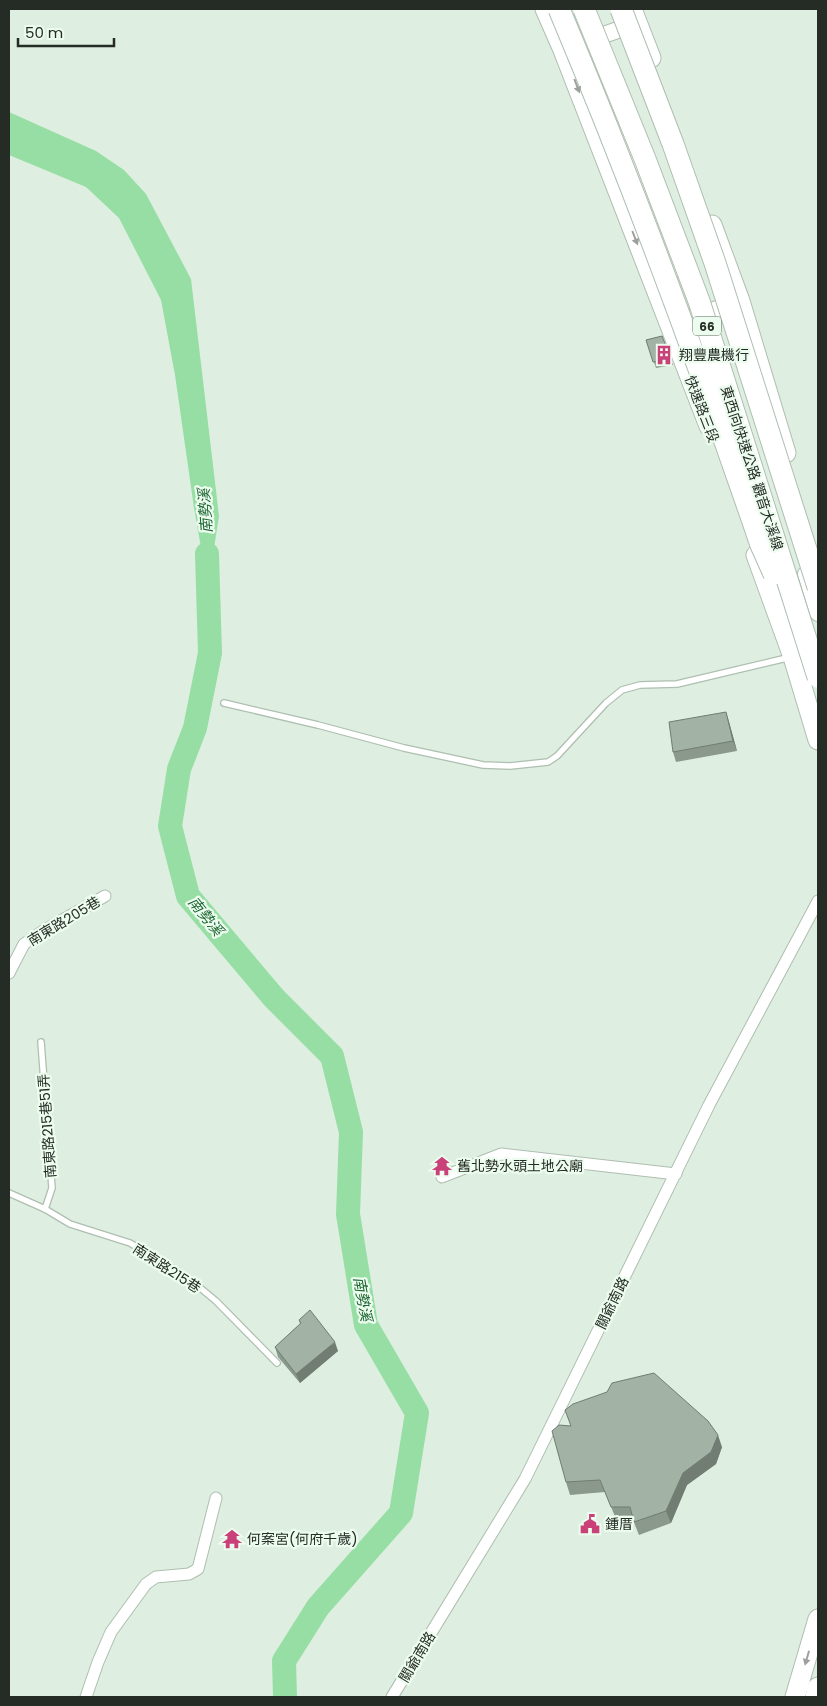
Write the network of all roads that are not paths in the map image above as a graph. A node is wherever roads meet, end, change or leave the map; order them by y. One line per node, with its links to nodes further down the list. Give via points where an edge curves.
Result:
1 (545, 9): 10 (main road, 快速路三段 / 66)
2 (559, 9): 18 (highway, bridge, via 690,341 760,545)
3 (573, 9): 9 (street, 快速路三段)
4 (584, 9): 18 (highway, 東西向快速公路 觀音大溪線 / 66, bridge, via 700,301)
5 (599, 9): 18 (highway, 東西向快速公路 觀音大溪線 / 66, via 680,215 707,295)
6 (611, 9): 8 (street)
7 (635, 16): 8 (street); 11 (main road)
8 (620, 19): 9 (street); 12 (street); 16 (highway, bridge, via 673,144 760,400)
9 (588, 41): 10 (street); 13 (street, 快速路三段)
10 (563, 50): 14 (main road, 快速路三段 / 66, one-way to 14)
11 (740, 300): 12 (street); 15 (main road)
12 (721, 307): 13 (street); 17 (street)
13 (694, 317): 14 (street); 18 (street, 快速路三段, via 725,416)
14 (669, 326): 18 (main road, 快速路三段 / 66)
15 (818, 560)
16 (818, 587)
17 (818, 613)
18 (808, 652): 19 (highway, 東西向快速公路 觀音大溪線 / 66, bridge); 20 (lane, via 677,684 640,685 622,690 606,702 557,756 548,762 510,766 483,765 413,750); 21 (main road, 快速路三段 / 66, via 806,700)
19 (818, 677)
20 (224, 703)
21 (818, 740)
22 (105, 896): 24 (street, 南東路205巷, via 24,944)
23 (818, 901): 26 (street, 關爺南路, via 709,1105)
24 (9, 973)
25 (41, 1042): 29 (lane, 南東路215巷51弄, via 52,1188)
26 (676, 1174): 27 (street, via 501,1154); 35 (street, 關爺南路, via 525,1480)
27 (442, 1177)
28 (9, 1193): 29 (lane, 南東路215巷)
29 (45, 1209): 30 (lane, 南東路215巷, via 70,1224 130,1243 187,1276 216,1300)
30 (277, 1363)
31 (216, 1498): 34 (street, via 198,1569 189,1574 156,1578 146,1584 111,1632)
32 (818, 1618): 36 (main road, one-way to 36)
33 (818, 1688): 37 (highway)
34 (86, 1697)
35 (392, 1697)
36 (795, 1697)
37 (816, 1697)

